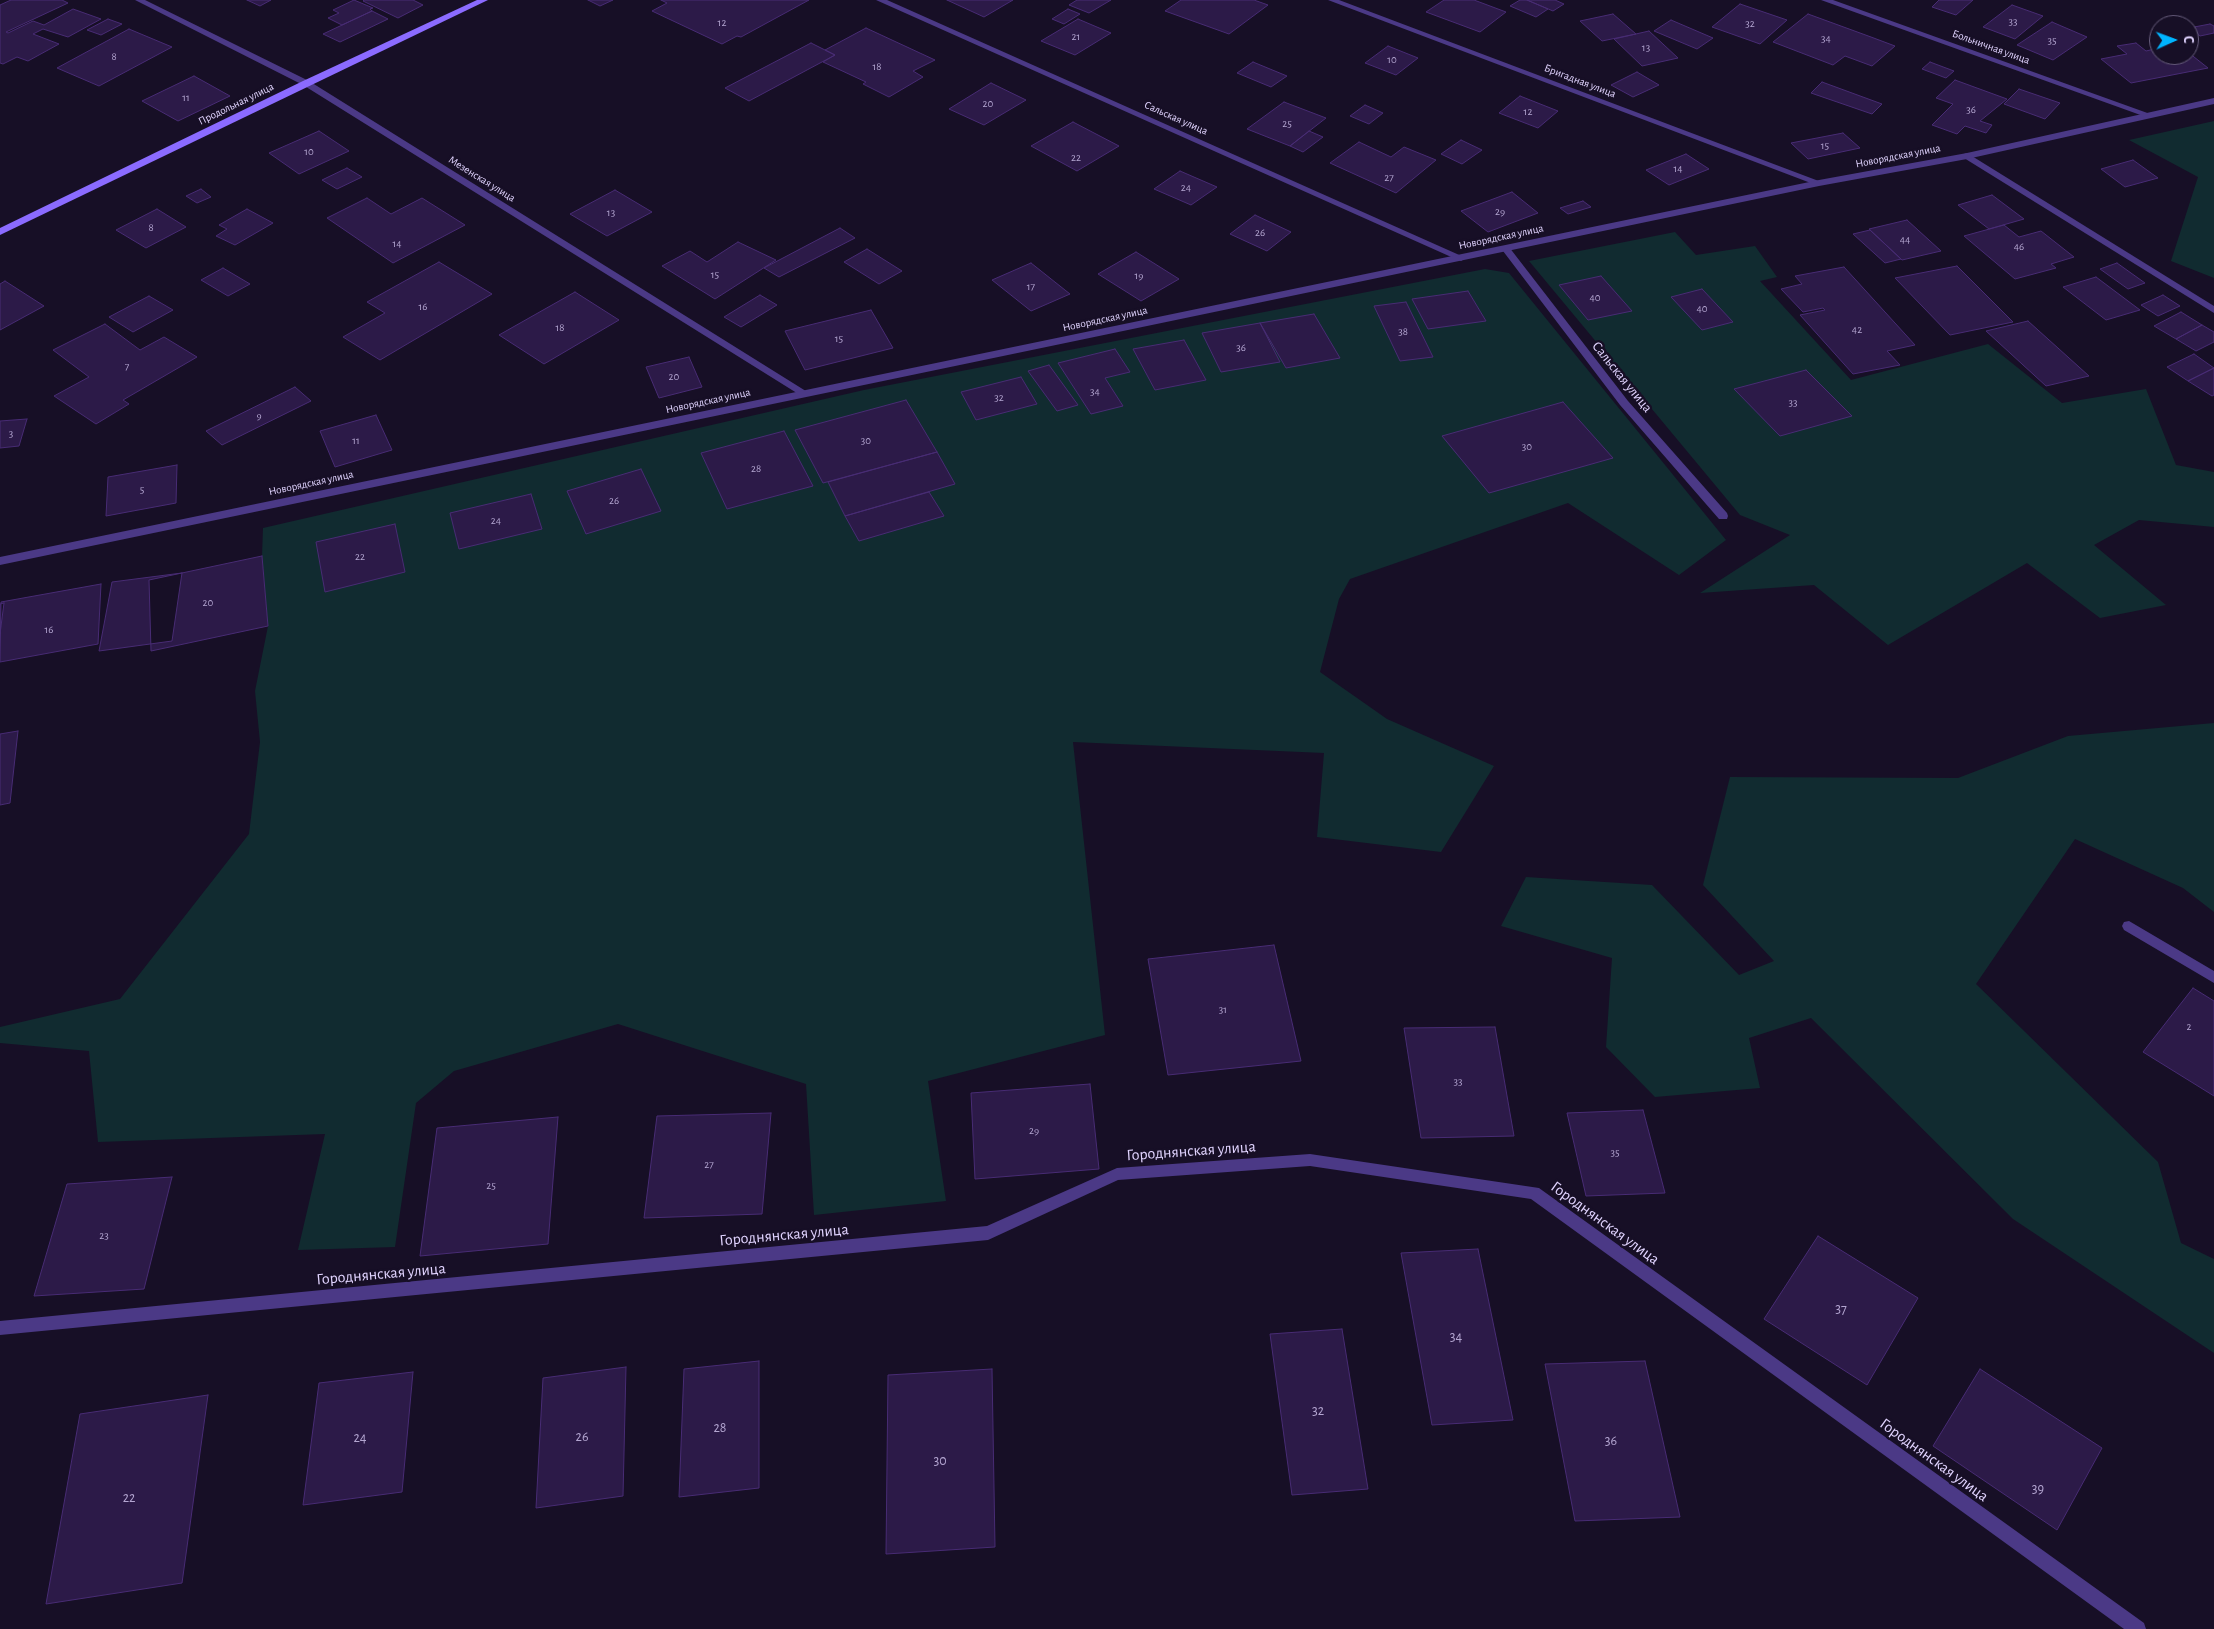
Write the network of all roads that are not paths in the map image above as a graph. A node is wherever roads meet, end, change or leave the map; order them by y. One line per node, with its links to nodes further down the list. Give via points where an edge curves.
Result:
1 (139, 0): 6 (street, Мезенская улица)
2 (484, 0): 6 (main road, Продольная улица)
3 (880, 0): 13 (street, Сальская улица)
4 (1332, 0): 10 (street, Бригадная улица)
5 (1826, 0): 8 (street, Больничная улица)
6 (306, 83): 11 (main road, Продольная улица); 15 (street, Мезенская улица)
7 (2214, 101): 8 (street, Новорядская улица)
8 (2149, 115): 9 (street, Новорядская улица)
9 (1967, 156): 10 (street, Новорядская улица); 14 (street)
10 (1819, 183): 12 (street, Новорядская улица)
11 (0, 232)
12 (1506, 249): 13 (street, Новорядская улица); 16 (street, Сальская улица, via 1624,402)
13 (1461, 258): 15 (street, Новорядская улица)
14 (2214, 310)
15 (804, 393): 17 (street, Новорядская улица)
16 (1723, 516)
17 (0, 561)
18 (2129, 926): 19 (street)
19 (2214, 978)
20 (0, 1328): 21 (street, Городнянская улица, via 988,1233 1118,1174 1310,1160 1534,1194)
21 (2138, 1629)

